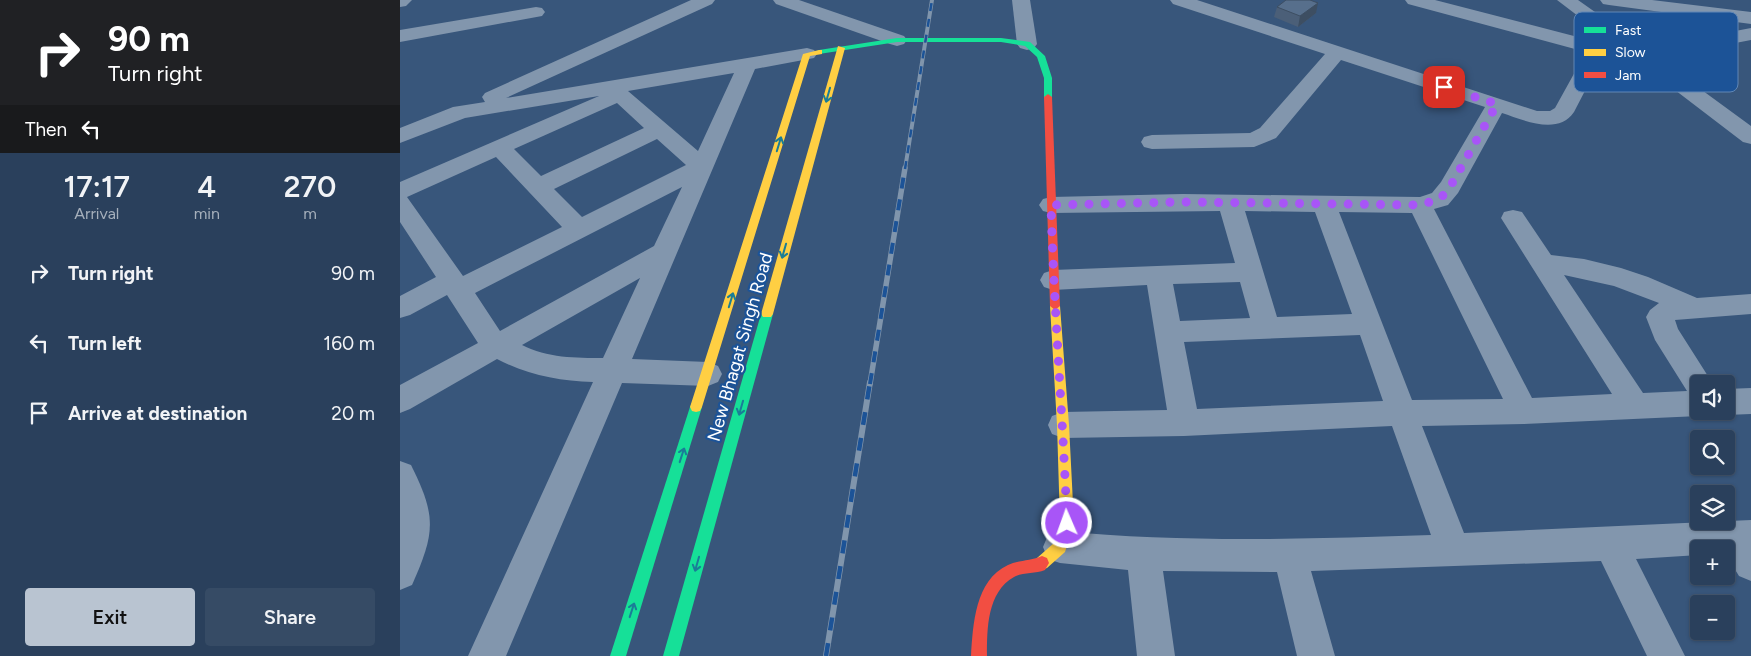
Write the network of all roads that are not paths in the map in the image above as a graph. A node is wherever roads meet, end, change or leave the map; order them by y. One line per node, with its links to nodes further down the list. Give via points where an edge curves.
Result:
1 (706, 0): 27 (street)
2 (1021, 0): 17 (street)
3 (1179, 0): 8 (street)
4 (1414, 0): 16 (street)
5 (1566, 0): 10 (street)
6 (1609, 0): 11 (street)
7 (792, 1): 15 (street)
8 (1211, 4): 19 (street)
9 (536, 12): 14 (street)
10 (1583, 12)
11 (1704, 12)
12 (1738, 16): 13 (street)
13 (1751, 18)
14 (400, 36)
15 (897, 40): 17 (street, via 1001,40); 18 (street)
16 (1574, 43)
17 (1027, 44): 40 (street, via 1041,56 1048,78)
18 (841, 48): 20 (street); 79 (street, New Bhagat Singh Road, one-way to 79)
19 (1337, 52): 26 (street); 32 (street, via 1268,133 1254,140)
20 (806, 54): 21 (street); 58 (street, New Bhagat Singh Road, one-way to 20)
21 (747, 64): 22 (street); 34 (street)
22 (647, 82): 25 (street); 27 (street)
23 (1574, 92): 26 (street, via 1563,112 1549,119)
24 (1691, 92): 31 (street)
25 (619, 94): 29 (street); 33 (street)
26 (1497, 104): 41 (street, via 1450,187 1440,199)
27 (460, 112): 28 (street); 30 (street)
28 (400, 123)
29 (659, 129): 34 (street); 35 (street)
30 (400, 136)
31 (1751, 137)
32 (1152, 142)
33 (499, 147): 35 (street); 36 (street)
34 (702, 167): 43 (street); 44 (street)
35 (538, 187): 43 (street)
36 (400, 190)
37 (1230, 202): 39 (street); 40 (street); 46 (street)
38 (400, 203): 49 (street)
39 (1324, 203): 41 (street); 53 (street)
40 (1051, 205): 48 (street)
41 (1420, 205): 65 (street)
42 (1514, 218): 45 (street)
43 (579, 229): 49 (street)
44 (663, 253): 56 (street); 57 (street)
45 (1543, 264): 52 (street, via 1610,273 1649,286); 64 (street)
46 (1250, 272): 47 (street); 54 (street)
47 (1158, 275): 48 (street); 55 (street)
48 (1053, 280): 68 (street)
49 (454, 286): 51 (street); 56 (street)
50 (1751, 304): 52 (street)
51 (400, 308)
52 (1694, 308): 59 (street, via 1669,310 1660,317 1665,332)
53 (1370, 324): 54 (street); 66 (street)
54 (1267, 329): 55 (street)
55 (1167, 332): 67 (street)
56 (495, 345): 57 (street, via 525,360 558,367); 60 (street)
57 (611, 370): 58 (street); 77 (street)
58 (708, 374): 78 (street, New Bhagat Singh Road, one-way to 58)
59 (1693, 375)
60 (400, 400)
61 (1751, 401): 62 (street)
62 (1735, 402)
63 (1690, 403): 64 (street)
64 (1635, 405): 65 (street)
65 (1524, 411): 66 (street)
66 (1403, 413): 67 (street); 73 (street)
67 (1184, 423): 68 (street)
68 (1063, 426): 72 (street, via 1067,523)
69 (403, 490): 76 (street, via 416,519 408,557)
70 (1610, 544): 71 (street); 73 (street); 83 (street)
71 (1745, 546)
72 (1060, 547): 74 (street); 80 (street, via 1040,564 1010,571 992,589 980,621)
73 (1454, 551): 75 (street)
74 (1143, 554): 75 (street); 81 (street)
75 (1290, 556): 82 (street)
76 (400, 573)
77 (487, 656)
78 (618, 656)
79 (671, 656)
80 (979, 656)
81 (1156, 656)
82 (1316, 656)
83 (1666, 656)

